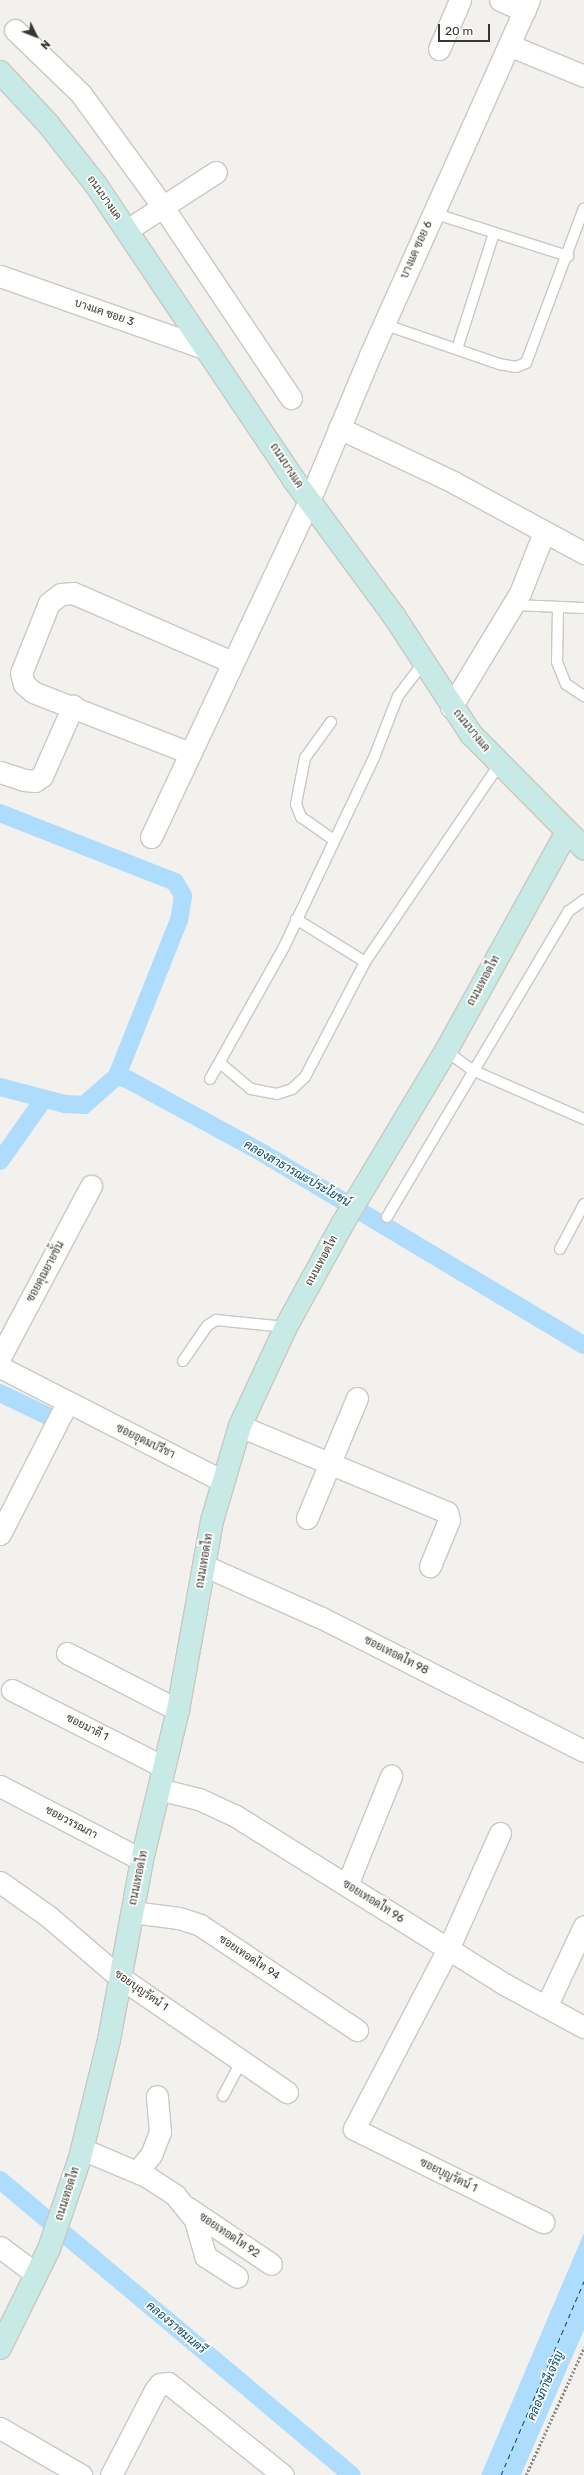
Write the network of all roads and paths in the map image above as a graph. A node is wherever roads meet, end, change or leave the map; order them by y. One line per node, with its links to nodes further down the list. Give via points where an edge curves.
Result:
1 (460, 0): 6 (street)
2 (500, 0): 3 (street)
3 (527, 6): 5 (street, บางแค ซอย 6)
4 (15, 30): 10 (street, via 81,94)
5 (511, 46): 8 (street); 12 (street, บางแค ซอย 6)
6 (439, 49)
7 (0, 72): 13 (main road, ถนนบางแค, via 50,125)
8 (584, 76)
9 (216, 172): 10 (street)
10 (163, 207): 13 (street); 20 (street)
11 (584, 208): 15 (lane)
12 (433, 213): 14 (lane); 17 (street, บางแค ซอย 6)
13 (127, 230): 18 (main road, ถนนบางแค)
14 (494, 233): 15 (lane); 19 (lane)
15 (568, 256): 19 (lane, via 526,363 516,367 499,364)
16 (0, 276): 18 (street, บางแค ซอย 3)
17 (383, 324): 19 (lane); 21 (street, บางแค ซอย 6)
18 (207, 349): 22 (main road, ถนนบางแค)
19 (457, 349)
20 (291, 398)
21 (339, 428): 22 (street, บางแค ซอย 6); 23 (street, via 453,482)
22 (308, 501): 28 (street, บางแค ซอย 6); 29 (main road, ถนนบางแค)
23 (544, 532): 24 (street); 25 (street)
24 (584, 553)
25 (514, 605): 27 (lane); 32 (street)
26 (584, 608): 27 (lane)
27 (558, 610): 30 (lane, via 557,662 566,684)
28 (232, 662): 31 (street, via 73,593 61,594 49,602 20,673 24,684 33,692); 34 (street, บางแค ซอย 6)
29 (424, 662): 32 (main road, ถนนบางแค); 39 (lane, via 398,696 375,755)
30 (584, 696)
31 (74, 706): 34 (street); 36 (street, via 42,776 35,781 24,780)
32 (451, 707): 35 (main road, ถนนบางแค)
33 (331, 722): 39 (lane, via 305,758 296,804 301,817)
34 (190, 753): 38 (street, บางแค ซอย 6)
35 (499, 765): 37 (main road, ถนนบางแค); 43 (lane)
36 (0, 772)
37 (566, 834): 40 (main road, ถนนบางแค); 44 (main road, ถนนเทอดไท)
38 (151, 837)
39 (332, 839): 42 (lane)
40 (584, 848)
41 (584, 900): 46 (lane, via 568,911)
42 (296, 919): 43 (lane); 45 (lane, via 254,1006)
43 (365, 962): 45 (lane, via 305,1077 292,1089 277,1094 251,1089)
44 (446, 1051): 46 (lane); 53 (main road, ถนนเทอดไท, via 343,1223)
45 (220, 1063): 47 (lane)
46 (472, 1070): 48 (lane); 51 (lane)
47 (210, 1079)
48 (584, 1119)
49 (91, 1186): 54 (street, ซอยคุณยายชั้น)
50 (584, 1204): 52 (lane)
51 (387, 1218)
52 (560, 1248)
53 (286, 1327): 55 (lane, via 216,1320 207,1326); 59 (main road, ถนนเทอดไท)
54 (0, 1357)
55 (184, 1361)
56 (0, 1367): 58 (street, ซอยอุดมปรีชา)
57 (357, 1398): 60 (street)
58 (67, 1403): 61 (street, ซอยอุดมปรีชา); 63 (street)
59 (240, 1426): 60 (street); 61 (main road, ถนนเทอดไท)
60 (332, 1462): 62 (street); 65 (street, via 447,1512 449,1520)
61 (223, 1481): 64 (main road, ถนนเทอดไท)
62 (307, 1518)
63 (0, 1534)
64 (205, 1566): 68 (main road, ถนนเทอดไท); 69 (street, ซอยเทอดไท 98, via 322,1618)
65 (430, 1566)
66 (67, 1654): 68 (street)
67 (12, 1690): 70 (street, ซอยมาดี 1)
68 (178, 1710): 70 (main road, ถนนเทอดไท)
69 (584, 1751)
70 (162, 1766): 73 (main road, ถนนเทอดไท)
71 (391, 1776): 77 (street)
72 (0, 1786): 75 (street, ซอยวรรณภา)
73 (158, 1789): 75 (main road, ถนนเทอดไท); 77 (street, ซอยเทอดไท 96, via 199,1799 234,1814)
74 (500, 1833): 80 (street)
75 (142, 1860): 78 (main road, ถนนเทอดไท)
76 (0, 1882): 81 (street, ซอยบุญรัตน์ 1, via 48,1916)
77 (347, 1885): 80 (street, ซอยเทอดไท 96)
78 (132, 1912): 81 (main road, ถนนเทอดไท); 84 (street, ซอยเทอดไท 94, via 179,1918 200,1925)
79 (584, 1926): 82 (street)
80 (448, 1949): 82 (street, ซอยเทอดไท 96); 92 (street, ซอยบุญรัตน์ 1, via 354,2130)
81 (118, 1976): 85 (street, ซอยบุญรัตน์ 1); 89 (main road, ถนนเทอดไท, via 109,2040)
82 (546, 2007): 83 (street, ซอยเทอดไท 96)
83 (584, 2027)
84 (357, 2030)
85 (242, 2060): 86 (street, ซอยบุญรัตน์ 1); 88 (lane)
86 (287, 2092)
87 (157, 2096): 90 (street, via 160,2132 151,2155)
88 (223, 2096)
89 (82, 2149): 90 (street, ซอยเทอดไท 92); 95 (main road, ถนนเทอดไท, via 62,2216)
90 (137, 2172): 91 (street, ซอยเทอดไท 92, via 175,2195)
91 (187, 2208): 94 (street, ซอยเทอดไท 92); 96 (street, ซอยเทอดไท 92, via 195,2220 205,2256)
92 (543, 2222)
93 (0, 2247): 95 (street)
94 (272, 2264)
95 (36, 2274): 97 (main road, ถนนเทอดไท)
96 (238, 2277)
97 (0, 2348)
98 (584, 2348): 103 (path)
99 (0, 2428): 100 (street)
100 (81, 2475)
101 (111, 2475): 102 (street, via 155,2390 160,2384 168,2383)
102 (283, 2475)
103 (526, 2475)

